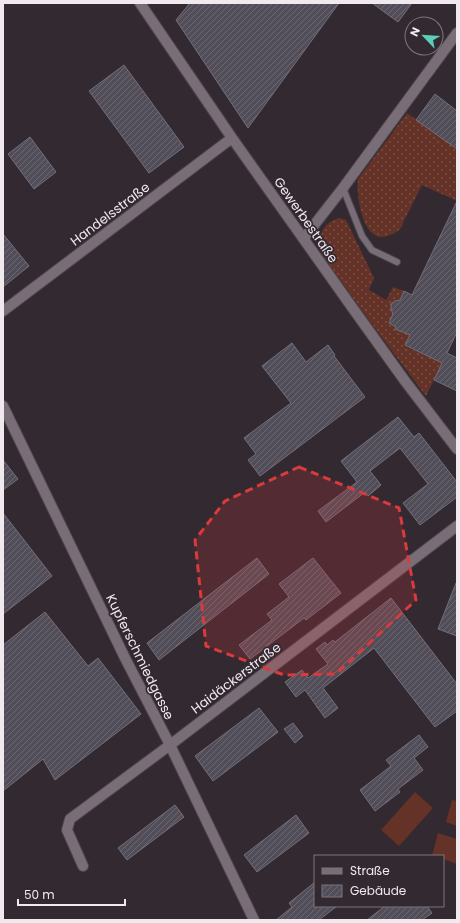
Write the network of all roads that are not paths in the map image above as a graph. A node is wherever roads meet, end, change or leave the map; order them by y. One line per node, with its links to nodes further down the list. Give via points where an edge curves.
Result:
1 (140, 3): 3 (street, Gewerbestraße)
2 (457, 33): 4 (street)
3 (232, 138): 5 (street, Gewerbestraße); 7 (street, Handelsstraße)
4 (343, 188): 5 (street); 6 (lane, via 362,236 372,250)
5 (304, 238): 9 (street, Gewerbestraße, via 405,381)
6 (397, 262)
7 (3, 311)
8 (3, 406): 11 (street, Kupferschmiedgasse)
9 (457, 449)
10 (457, 526): 11 (street, Haidäckerstraße)
11 (170, 745): 12 (street, Haidäckerstraße, via 70,819 67,830); 13 (street, Kupferschmiedgasse)
12 (84, 866)
13 (254, 920)

